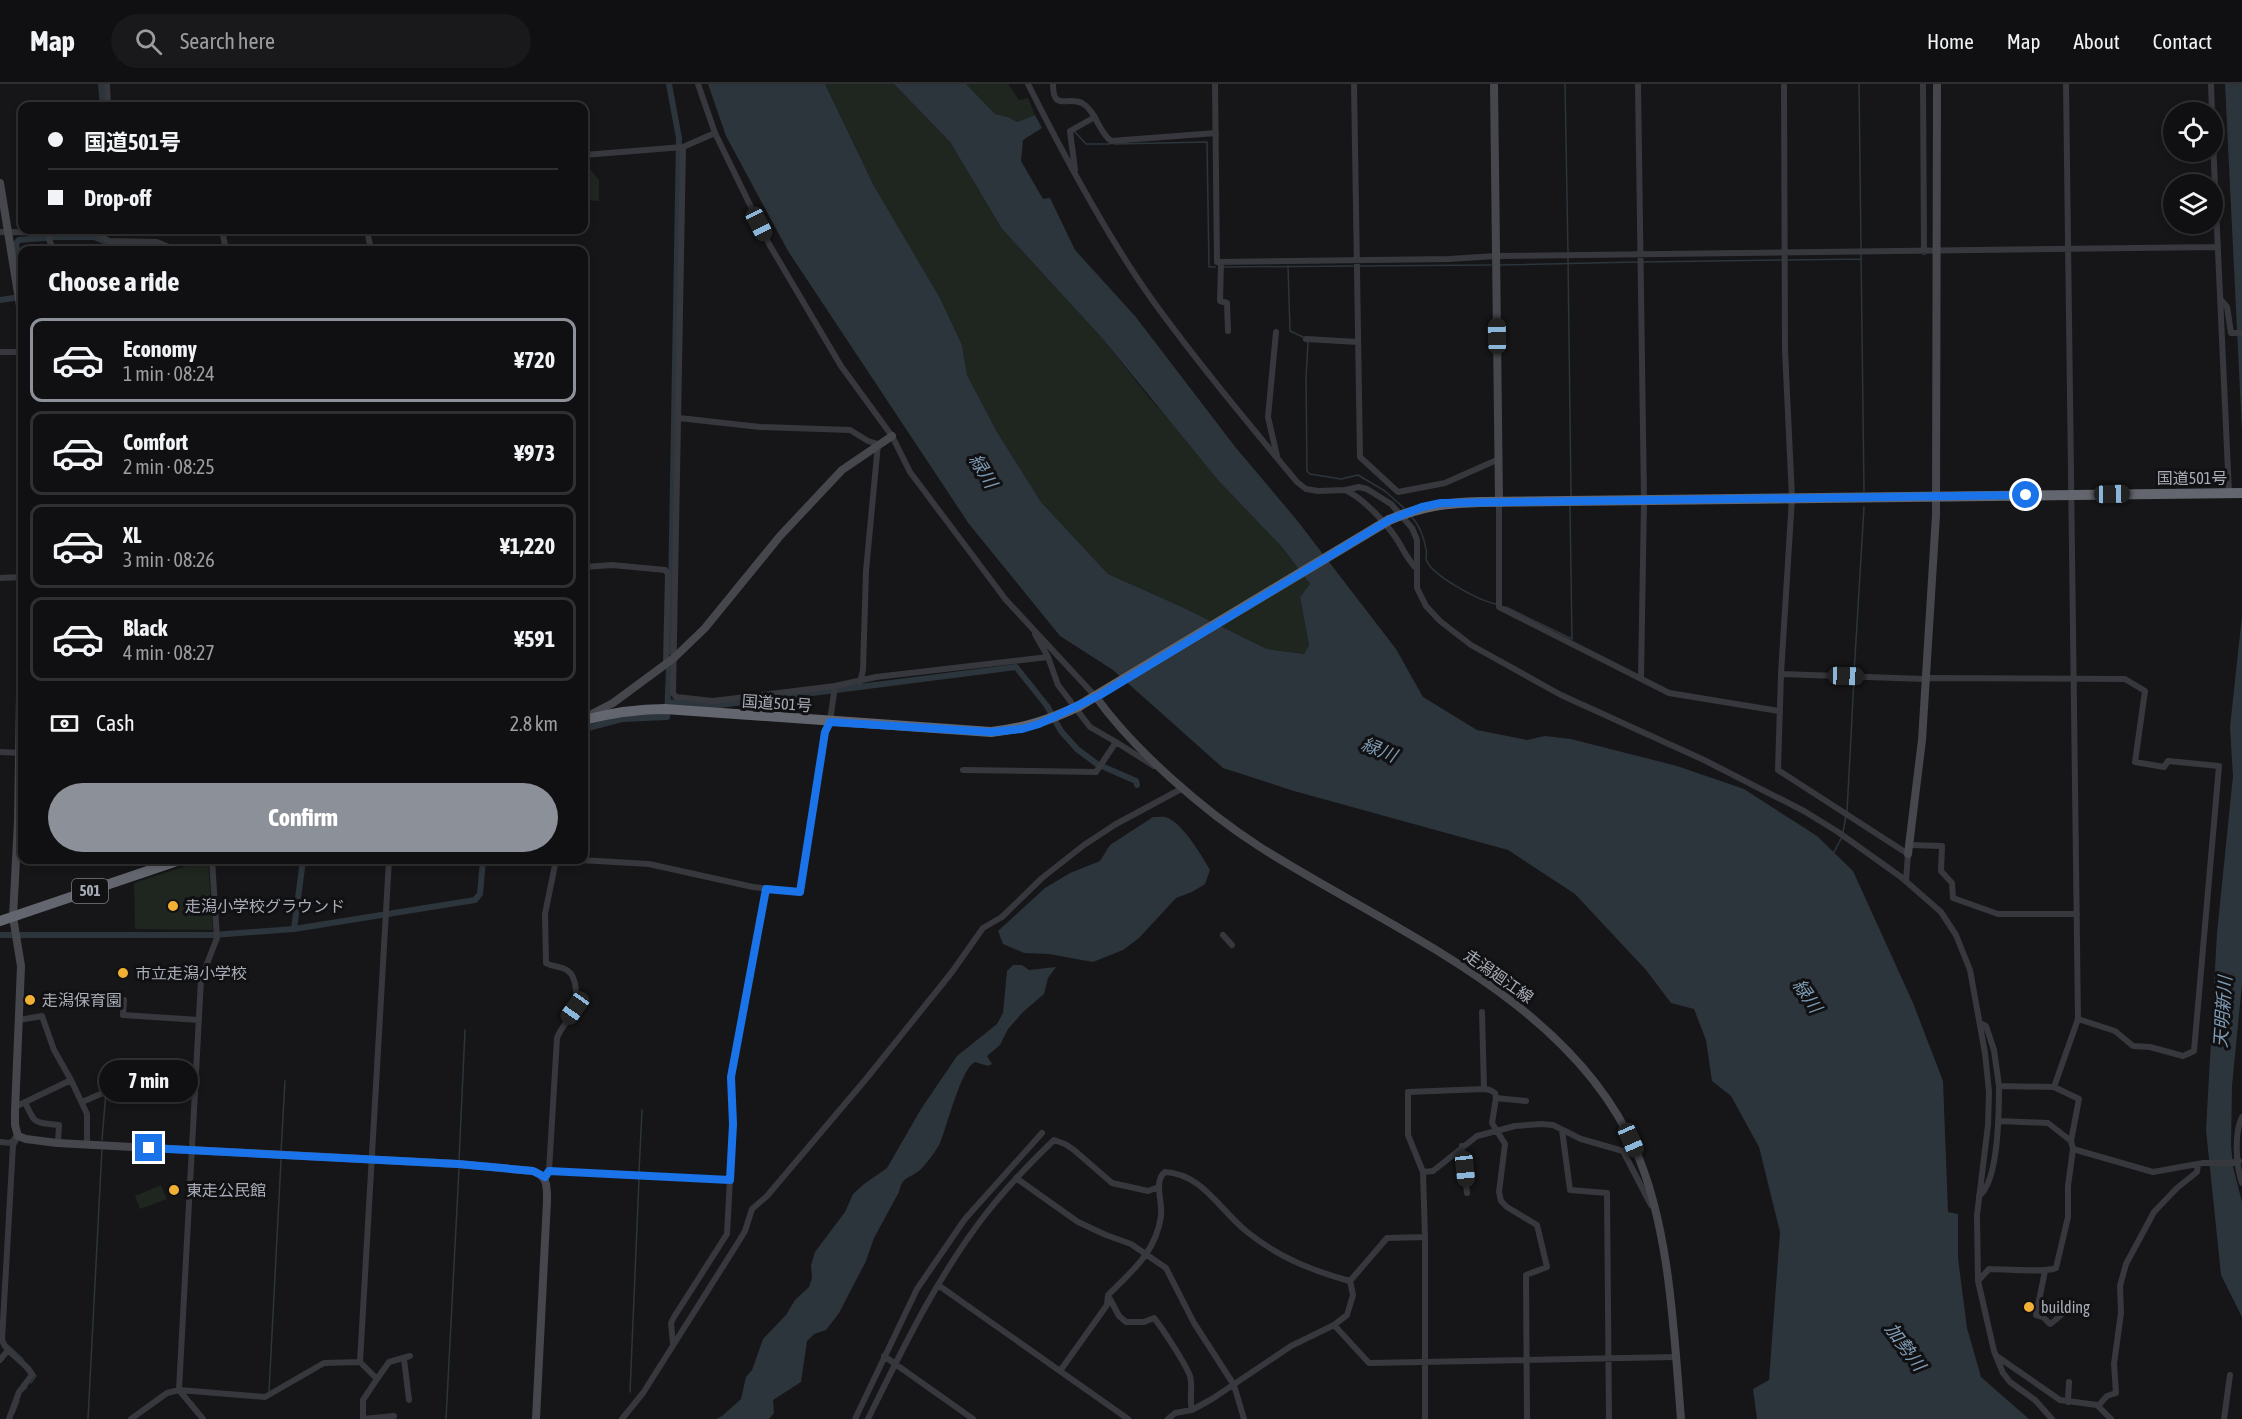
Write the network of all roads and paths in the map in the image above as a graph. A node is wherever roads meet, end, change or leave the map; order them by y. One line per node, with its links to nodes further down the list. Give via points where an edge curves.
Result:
1 (106, 84): 14 (street)
2 (698, 84): 17 (street)
3 (1028, 84): 22 (street)
4 (1053, 84): 16 (street, via 1058,101 1084,104)
5 (1215, 84): 18 (street)
6 (1354, 84): 39 (street)
7 (1494, 84): 40 (street)
8 (1638, 84): 38 (street)
9 (1784, 84): 37 (street)
10 (1923, 84): 36 (street)
11 (1937, 84): 35 (street)
12 (2066, 84): 34 (street)
13 (2211, 84): 15 (street)
14 (108, 102)
15 (2212, 102)
16 (1095, 117): 18 (street, via 1111,141); 22 (street, via 1070,131)
17 (715, 133): 19 (street); 52 (street, via 780,264 852,384)
18 (1216, 133): 41 (street, via 1217,262)
19 (680, 147): 20 (street); 51 (street)
20 (588, 155)
21 (2214, 162): 33 (street)
22 (1076, 175): 54 (street, via 1153,300)
23 (0, 183): 24 (street)
24 (4, 231): 42 (street)
25 (31, 234): 29 (street)
26 (60, 234): 29 (street)
27 (86, 234): 30 (street)
28 (103, 234): 30 (street)
29 (49, 236): 31 (street)
30 (101, 236): 32 (street, via 109,241 157,242)
31 (53, 246)
32 (166, 246)
33 (2217, 247): 34 (street); 43 (street)
34 (2067, 249): 35 (street); 58 (street)
35 (1937, 250): 36 (street); 59 (street)
36 (1924, 252): 37 (street)
37 (1786, 254): 38 (street); 60 (street, via 1785,350)
38 (1640, 255): 40 (street); 62 (street)
39 (1356, 259): 40 (street); 41 (street); 48 (street)
40 (1496, 260): 55 (street)
41 (1221, 262): 44 (street, via 1220,301 1227,303)
42 (18, 299)
43 (2221, 300): 46 (street, via 2228,306 2231,333); 57 (street)
44 (1228, 331)
45 (1276, 332): 54 (street, via 1268,417)
46 (2242, 333)
47 (1306, 339): 48 (street)
48 (1358, 342): 55 (street, via 1360,457 1398,492 1445,483)
49 (0, 352): 50 (street)
50 (18, 352)
51 (679, 418): 53 (street, via 760,427 850,430); 70 (street)
52 (892, 436): 53 (street); 68 (street, via 910,472 933,504)
53 (878, 444): 70 (street, via 834,478 780,536 705,628); 75 (street)
54 (1278, 458): 56 (street, via 1306,489)
55 (1499, 459): 61 (street)
56 (1345, 490): 63 (street); 65 (street, via 1367,489 1391,504 1417,540)
57 (2235, 493): 58 (highway, 国道501号)
58 (2071, 495): 59 (highway, 国道501号); 74 (street)
59 (1936, 496): 60 (highway, 国道501号); 73 (street)
60 (1792, 498): 62 (highway, 国道501号); 71 (street)
61 (1499, 501): 62 (highway, 国道501号); 63 (highway, 国道501号, bridge, via 1441,503); 72 (street, via 1499,607)
62 (1644, 501): 72 (street)
63 (1384, 524): 65 (street); 77 (highway, 国道501号)
64 (588, 567): 70 (street, via 622,566 664,570 668,574)
65 (1417, 569): 95 (street, via 1417,588 1426,606 1471,645 1561,695 1772,794 1838,832)
66 (18, 577): 67 (street)
67 (0, 578)
68 (1032, 629): 69 (street); 77 (street)
69 (1048, 657): 75 (street); 82 (street, via 1058,686 1090,727)
70 (670, 660): 76 (street, via 676,697 707,702); 79 (street)
71 (1781, 674): 73 (street); 78 (street)
72 (1641, 678): 78 (street, via 1669,693)
73 (1925, 679): 74 (street); 89 (street)
74 (2074, 679): 97 (street); 104 (street, via 2125,679 2145,691 2135,762 2164,767 2168,761 2219,766 2194,1051 2183,1056 2133,1046 2115,1031)
75 (860, 682): 76 (street)
76 (835, 690): 81 (street)
77 (1098, 696): 81 (highway, 国道501号, bridge, via 1022,729 991,732); 86 (street, 走潟廻江線, via 1110,717)
78 (1779, 711): 89 (street, via 1778,770)
79 (588, 718)
80 (588, 719): 81 (highway, 国道501号, via 640,709)
81 (830, 722): 96 (street, via 825,732 800,892)
82 (1116, 742): 85 (street, via 1096,772); 86 (street)
83 (0, 752): 84 (street)
84 (18, 753)
85 (963, 770)
86 (1170, 776): 87 (street, 走潟廻江線)
87 (1183, 788): 142 (street, 走潟廻江線, via 1260,847 1482,980 1546,1029 1581,1065 1618,1115 1645,1172); 153 (street, via 1084,845 1002,917 983,928 866,1079 753,1209 745,1232)
88 (18, 814): 98 (street)
89 (1909, 850): 95 (street); 97 (street, via 1942,846 1941,870 1952,883 1953,898 1998,914)
90 (588, 860): 96 (street, via 649,864)
91 (168, 864): 98 (highway, 501)
92 (213, 864): 106 (street, via 217,935 201,978)
93 (389, 864): 131 (street)
94 (555, 864): 135 (street, via 546,903 546,963 573,976 575,1008 557,1038)
95 (1906, 881): 107 (street, via 1941,912 1956,934 1970,970)
96 (766, 889): 137 (street, via 731,1077)
97 (2077, 914): 104 (street)
98 (13, 917): 99 (highway, 501); 105 (street, via 21,966)
99 (0, 921)
100 (1223, 935): 101 (street)
101 (1232, 945)
102 (124, 1000): 106 (street, via 123,1015)
103 (1482, 1012): 111 (street)
104 (2078, 1019): 110 (street)
105 (20, 1020): 108 (street, via 42,1016 54,1050); 117 (street)
106 (199, 1020): 130 (street)
107 (1980, 1023): 109 (street, via 1986,1026 1994,1050); 141 (street, via 1989,1092)
108 (71, 1080): 115 (street); 116 (street)
109 (1999, 1086): 110 (street); 119 (street)
110 (2054, 1087): 125 (street, via 2079,1099)
111 (1484, 1089): 113 (street); 134 (street, via 1408,1092 1408,1135)
112 (103, 1093): 116 (street)
113 (1496, 1098): 114 (street); 121 (street, via 1492,1123)
114 (1526, 1101)
115 (25, 1102): 117 (street); 126 (street, via 37,1123 59,1125)
116 (82, 1102): 127 (street, via 87,1114)
117 (15, 1107): 123 (street)
118 (2242, 1117): 132 (street)
119 (1999, 1121): 125 (street, via 2048,1123); 141 (street, via 1994,1162 1984,1193)
120 (1562, 1130): 121 (street, via 1540,1124); 142 (street, via 1623,1151); 158 (street, via 1570,1190 1607,1193)
121 (1495, 1131): 128 (street, via 1476,1136); 160 (street, via 1505,1144 1501,1201 1537,1225 1547,1267 1526,1275)
122 (1042, 1133): 155 (street, via 989,1191 944,1249 917,1289)
123 (18, 1136): 124 (street, via 11,1143); 126 (street); 144 (street, via 13,1145)
124 (0, 1142)
125 (2071, 1142): 129 (street)
126 (58, 1143): 127 (street)
127 (87, 1144): 130 (street)
128 (1462, 1146): 134 (street, via 1433,1171); 140 (street)
129 (2073, 1149): 133 (street, via 2153,1172); 146 (street, via 2068,1217 2058,1264)
130 (191, 1151): 131 (street); 169 (street)
131 (373, 1160): 135 (street); 161 (street)
132 (2238, 1161): 133 (street); 138 (street)
133 (2201, 1163): 172 (street, via 2197,1172 2154,1212 2126,1264 2120,1286 2121,1313 2114,1365 2116,1393)
134 (1423, 1172): 143 (street)
135 (547, 1174): 137 (street); 179 (street)
136 (1016, 1178): 139 (street, via 1053,1140 1074,1150 1112,1183 1148,1191); 145 (street, via 1078,1222 1131,1244); 149 (street, via 984,1216)
137 (730, 1180): 153 (street, via 725,1239 671,1323)
138 (2242, 1183)
139 (1160, 1187): 145 (street, via 1161,1216); 147 (street, via 1161,1175 1166,1172 1188,1176 1246,1231 1270,1248 1316,1272)
140 (1467, 1193)
141 (1979, 1196): 148 (street)
142 (1656, 1214): 156 (street, 走潟廻江線)
143 (1425, 1237): 147 (street, via 1387,1238); 162 (street)
144 (3, 1252): 154 (street, via 2,1340)
145 (1146, 1256): 150 (street); 168 (street, via 1166,1268 1194,1323)
146 (2045, 1271): 148 (street, via 1989,1269); 151 (street, via 2036,1316 2050,1324)
147 (1350, 1281): 152 (street, via 1350,1310)
148 (1978, 1281): 157 (street)
149 (938, 1285): 163 (street); 164 (street)
150 (1108, 1296): 164 (street, via 1107,1305); 173 (street, via 1126,1322 1154,1318 1161,1326 1190,1377)
151 (2078, 1305)
152 (1334, 1325): 162 (street, via 1369,1364); 168 (street, via 1291,1346)
153 (674, 1345): 180 (street, via 644,1393)
154 (8, 1350): 159 (street); 176 (street, via 32,1375 19,1392)
155 (884, 1356): 163 (street); 181 (street)
156 (1675, 1356): 158 (street); 189 (street, 走潟廻江線)
157 (1998, 1357): 170 (street, via 2060,1400); 190 (street, via 2010,1383 2035,1400)
158 (1609, 1359): 160 (street); 188 (street)
159 (0, 1360)
160 (1527, 1360): 162 (street); 187 (street)
161 (360, 1362): 166 (street); 169 (street, via 324,1363 265,1397)
162 (1425, 1363): 186 (street)
163 (895, 1364): 182 (street); 183 (street)
164 (1060, 1371): 175 (street)
165 (2230, 1375): 192 (street)
166 (377, 1379): 171 (street, via 389,1362 407,1357); 174 (street, via 363,1400 363,1419)
167 (2069, 1382): 170 (street)
168 (1234, 1385): 173 (street); 185 (street)
169 (179, 1390): 177 (street, via 167,1393); 178 (street)
170 (2068, 1399): 172 (street)
171 (409, 1400)
172 (2098, 1406): 191 (street)
173 (1192, 1410): 184 (street, via 1175,1413)
174 (394, 1416)
175 (1125, 1418)
176 (9, 1419)
177 (131, 1419)
178 (203, 1419)
179 (536, 1419)
180 (622, 1419)
181 (855, 1419)
182 (868, 1419)
183 (973, 1419)
184 (1168, 1419)
185 (1244, 1419)
186 (1425, 1419)
187 (1527, 1419)
188 (1609, 1419)
189 (1682, 1419)
190 (2052, 1419)
191 (2111, 1419)
192 (2224, 1419)

